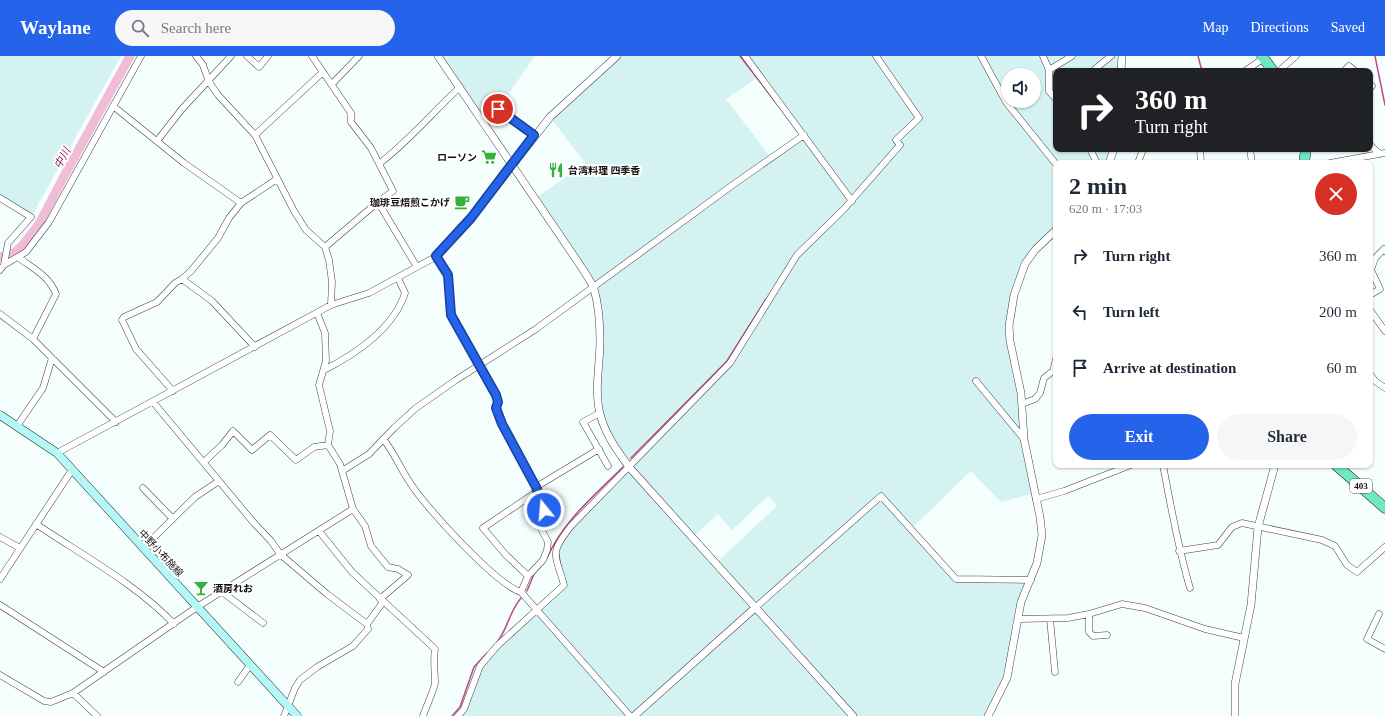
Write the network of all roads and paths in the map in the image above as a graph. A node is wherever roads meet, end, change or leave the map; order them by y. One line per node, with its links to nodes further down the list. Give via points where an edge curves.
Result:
1 (142, 56): 30 (street)
2 (196, 56): 26 (street, via 203,65)
3 (231, 56): 26 (street)
4 (247, 56): 5 (street, via 259,67)
5 (268, 56)
6 (312, 56): 25 (street)
7 (359, 56): 27 (street)
8 (438, 56): 28 (street)
9 (617, 56): 33 (street, via 566,100)
10 (745, 56): 34 (street)
11 (876, 56): 44 (street, via 919,118 896,140 900,145)
12 (981, 56): 38 (street, via 1006,102)
13 (1043, 56): 24 (street)
14 (1072, 56): 24 (street)
15 (1111, 56): 19 (street)
16 (1296, 56): 23 (street)
17 (1121, 57): 20 (street)
18 (1263, 57): 21 (street); 22 (highway)
19 (1097, 68)
20 (1121, 68)
21 (1249, 68)
22 (1271, 68)
23 (1282, 68)
24 (1049, 70): 29 (street, via 1049,91)
25 (324, 72): 27 (street); 32 (street)
26 (209, 82): 32 (street); 35 (street)
27 (332, 84): 40 (street, via 351,113 351,122)
28 (460, 87): 40 (street, via 397,150); 41 (street)
29 (1053, 96)
30 (113, 106): 35 (street); 51 (street, via 50,221 35,243)
31 (498, 109): 33 (street)
32 (256, 135): 42 (street)
33 (534, 135): 41 (street)
34 (804, 135): 44 (street); 58 (street)
35 (157, 141): 46 (street, via 184,164)
36 (1373, 146): 37 (street)
37 (1382, 154): 39 (street)
38 (1053, 160)
39 (1347, 160)
40 (380, 163): 45 (street, via 393,191)
41 (512, 165): 50 (street, via 471,218); 58 (street)
42 (277, 179): 46 (street); 48 (street, via 306,230)
43 (0, 198): 53 (street, via 31,217 8,243)
44 (852, 201): 88 (street, via 797,255 730,363)
45 (378, 202): 48 (street); 54 (street)
46 (241, 203): 57 (street, via 218,238)
47 (1053, 233): 76 (street, via 1029,257 1014,295 1009,326 1010,341)
48 (325, 247): 60 (street, via 332,282)
49 (1385, 251): 52 (street, via 1374,258)
50 (436, 256): 54 (street); 68 (street, via 448,275 451,315)
51 (19, 258): 53 (street); 65 (street, via 43,274 52,283 56,294)
52 (1373, 262)
53 (2, 267)
54 (417, 267): 56 (street)
55 (1373, 274): 59 (street, via 1380,289)
56 (398, 278): 60 (street, via 370,293); 69 (street, via 405,293 389,322 343,360)
57 (182, 279): 66 (street, via 212,301); 74 (street, via 157,302 122,320 136,349)
58 (593, 288): 68 (street); 77 (street, via 598,308 600,342 597,389)
59 (1373, 293)
60 (331, 305): 61 (street)
61 (317, 313): 66 (street); 69 (street, via 325,334)
62 (0, 314): 65 (street)
63 (1373, 314): 64 (street)
64 (1385, 331)
65 (33, 339): 67 (street)
66 (255, 347): 74 (street)
67 (52, 358): 79 (street); 80 (street, via 43,388)
68 (480, 366): 82 (street, via 416,408); 97 (street, via 496,395 496,408 502,424)
69 (324, 370): 83 (street, via 319,385 330,431)
70 (1053, 371): 76 (street, via 1044,378 1040,393 1035,399)
71 (1373, 378): 73 (street)
72 (976, 381): 81 (street)
73 (1385, 388)
74 (173, 391): 75 (street)
75 (153, 402): 79 (street); 86 (street)
76 (1022, 404): 81 (street)
77 (600, 414): 84 (street, via 583,422); 88 (street, via 608,436)
78 (0, 415): 80 (main road, 中野小布施線)
79 (116, 422): 85 (street)
80 (17, 426): 85 (main road, 中野小布施線)
81 (1024, 439): 98 (street)
82 (384, 440): 94 (street, via 369,454); 116 (street, via 396,456 411,485 457,538 514,590)
83 (328, 444): 86 (street, via 314,447 296,460 270,436 252,450 233,431); 94 (street)
84 (599, 449): 87 (street); 97 (street)
85 (57, 454): 93 (main road, 中野小布施線)
86 (204, 462): 95 (street)
87 (608, 466)
88 (629, 467): 120 (street); 121 (street, via 557,543 555,553 564,585)
89 (1123, 468): 98 (street)
90 (1163, 468): 109 (street, via 1175,520)
91 (1274, 468): 103 (street)
92 (1339, 468): 99 (highway, 403)
93 (72, 470): 102 (street); 108 (main road, 中野小布施線)
94 (342, 472): 100 (street)
95 (220, 481): 101 (street, via 195,497); 110 (street)
96 (143, 488): 101 (street)
97 (537, 489): 111 (street, via 544,510 536,519 548,542 543,560); 111 (street, via 483,528)
98 (1036, 498): 113 (street, via 1042,535)
99 (1385, 508)
100 (353, 509): 104 (street); 117 (street, via 366,526 371,546 388,567 408,575)
101 (173, 519): 108 (street)
102 (36, 524): 107 (street); 126 (street, via 116,577 164,613)
103 (1258, 526): 106 (street, via 1322,540 1335,546 1347,565 1357,572); 109 (street, via 1236,524 1218,545); 130 (street, via 1251,605)
104 (319, 531): 110 (street); 117 (street, via 352,572)
105 (0, 537): 107 (street)
106 (1385, 547)
107 (20, 548): 112 (street)
108 (143, 548): 119 (main road, 中野小布施線)
109 (1179, 551): 114 (street)
110 (280, 554): 115 (street); 128 (street)
111 (528, 576): 116 (street)
112 (0, 579)
113 (1031, 580): 120 (street, via 956,579 881,496); 124 (street, via 1021,602)
114 (1190, 588)
115 (221, 591): 119 (street); 127 (street)
116 (521, 592): 121 (street)
117 (382, 600): 128 (street); 142 (street, via 431,642 435,649 435,684)
118 (0, 605): 133 (street)
119 (197, 607): 126 (street); 132 (main road, 中野小布施線)
120 (756, 607): 145 (street); 146 (street)
121 (537, 610): 143 (street, via 497,646 480,666 464,709); 144 (street)
122 (1089, 614): 125 (street); 129 (street, via 1089,632 1093,636); 130 (street, via 1122,604 1145,608 1205,629)
123 (1379, 614): 131 (street, via 1367,640)
124 (1019, 619): 125 (street); 147 (street, via 1007,678)
125 (1050, 619): 134 (street)
126 (174, 624): 133 (street)
127 (263, 624)
128 (367, 624): 138 (street, via 368,629 353,646 300,680)
129 (1107, 635)
130 (1244, 638): 148 (street, via 1235,684)
131 (1385, 649)
132 (250, 665): 136 (street); 138 (main road, 中野小布施線)
133 (104, 672): 137 (street)
134 (1055, 672)
135 (0, 675): 137 (street, via 44,701 52,702)
136 (238, 682)
137 (73, 693): 139 (street)
138 (287, 705): 140 (street); 141 (main road, 中野小布施線)
139 (97, 716)
140 (284, 716)
141 (297, 716)
142 (423, 716)
143 (458, 716)
144 (630, 716)
145 (634, 716)
146 (853, 716)
147 (988, 716)
148 (1235, 716)

